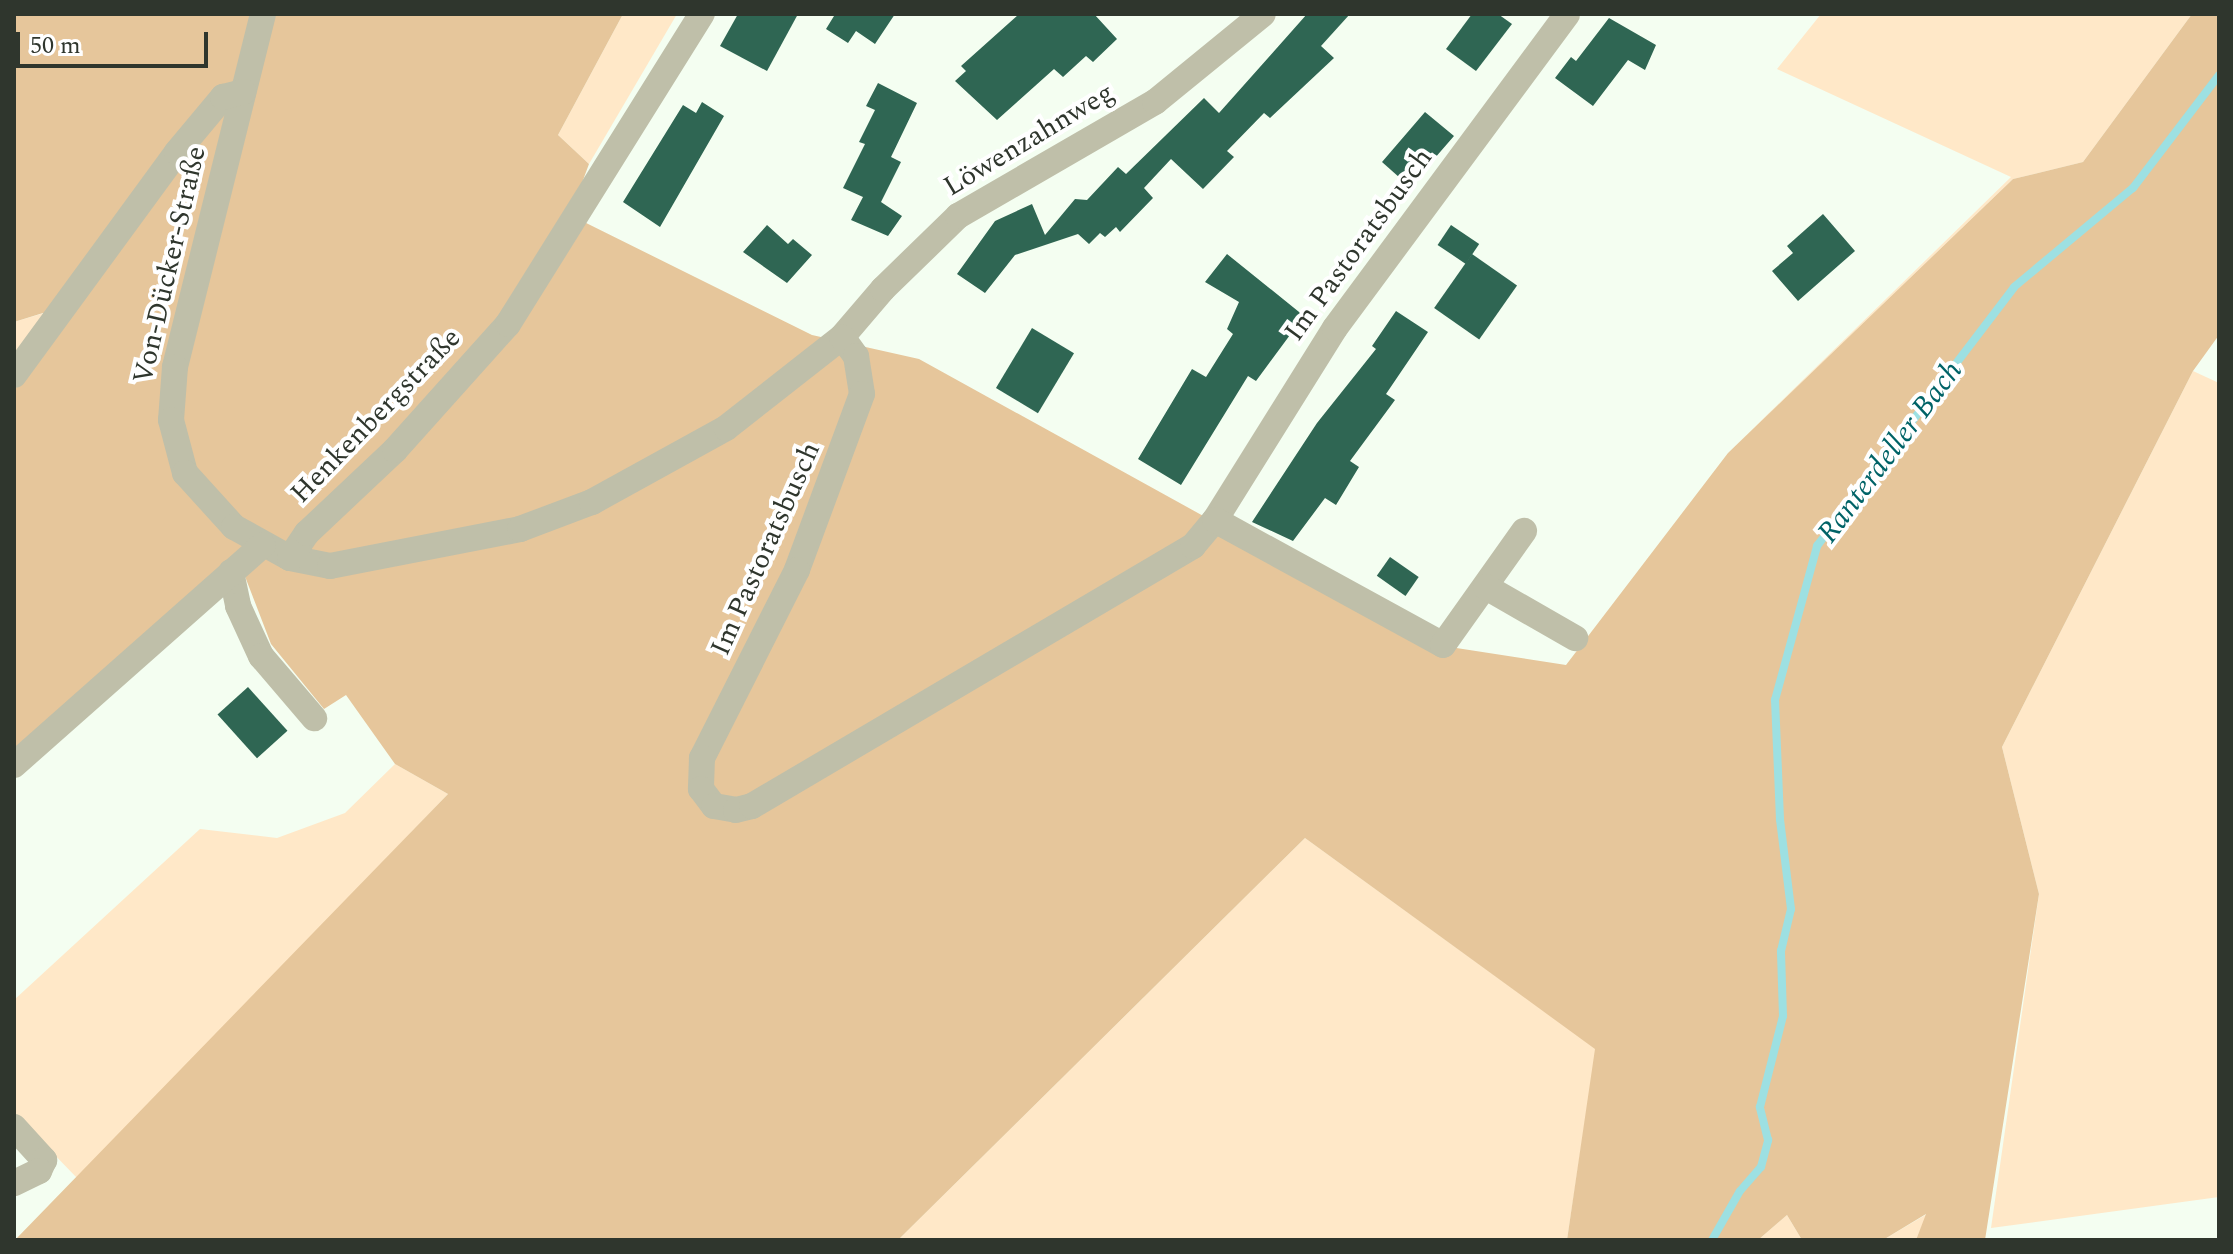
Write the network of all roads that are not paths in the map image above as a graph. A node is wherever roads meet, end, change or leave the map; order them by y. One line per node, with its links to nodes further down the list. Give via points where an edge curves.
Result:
1 (263, 14): 5 (street, Von-Dücker-Straße)
2 (702, 14): 11 (street, Henkenbergstraße, via 508,324 395,450 307,533)
3 (1263, 14): 6 (street, Löwenzahnweg, via 1155,102 958,216)
4 (1567, 14): 8 (street, Im Pastoratsbusch, via 1335,328)
5 (243, 92): 7 (street, via 223,97 177,152); 10 (street, Von-Dücker-Straße, via 175,367 171,420 185,473 234,527)
6 (842, 337): 8 (street, Im Pastoratsbusch, via 856,356 862,394 797,570 702,758 701,789 714,806 752,806 808,775 1160,568 1193,546); 11 (street, via 726,428 592,502 520,529 404,554 330,566)
7 (14, 375)
8 (1215, 520): 13 (street, via 1443,645)
9 (1524, 531): 13 (street)
10 (263, 545): 11 (street); 12 (street)
11 (290, 558)
12 (231, 572): 15 (street, via 238,606 261,656); 16 (street)
13 (1486, 587): 14 (street)
14 (1575, 638)
15 (314, 718)
16 (14, 765)
17 (14, 1127): 18 (street, via 44,1160 39,1171)
18 (14, 1183)

